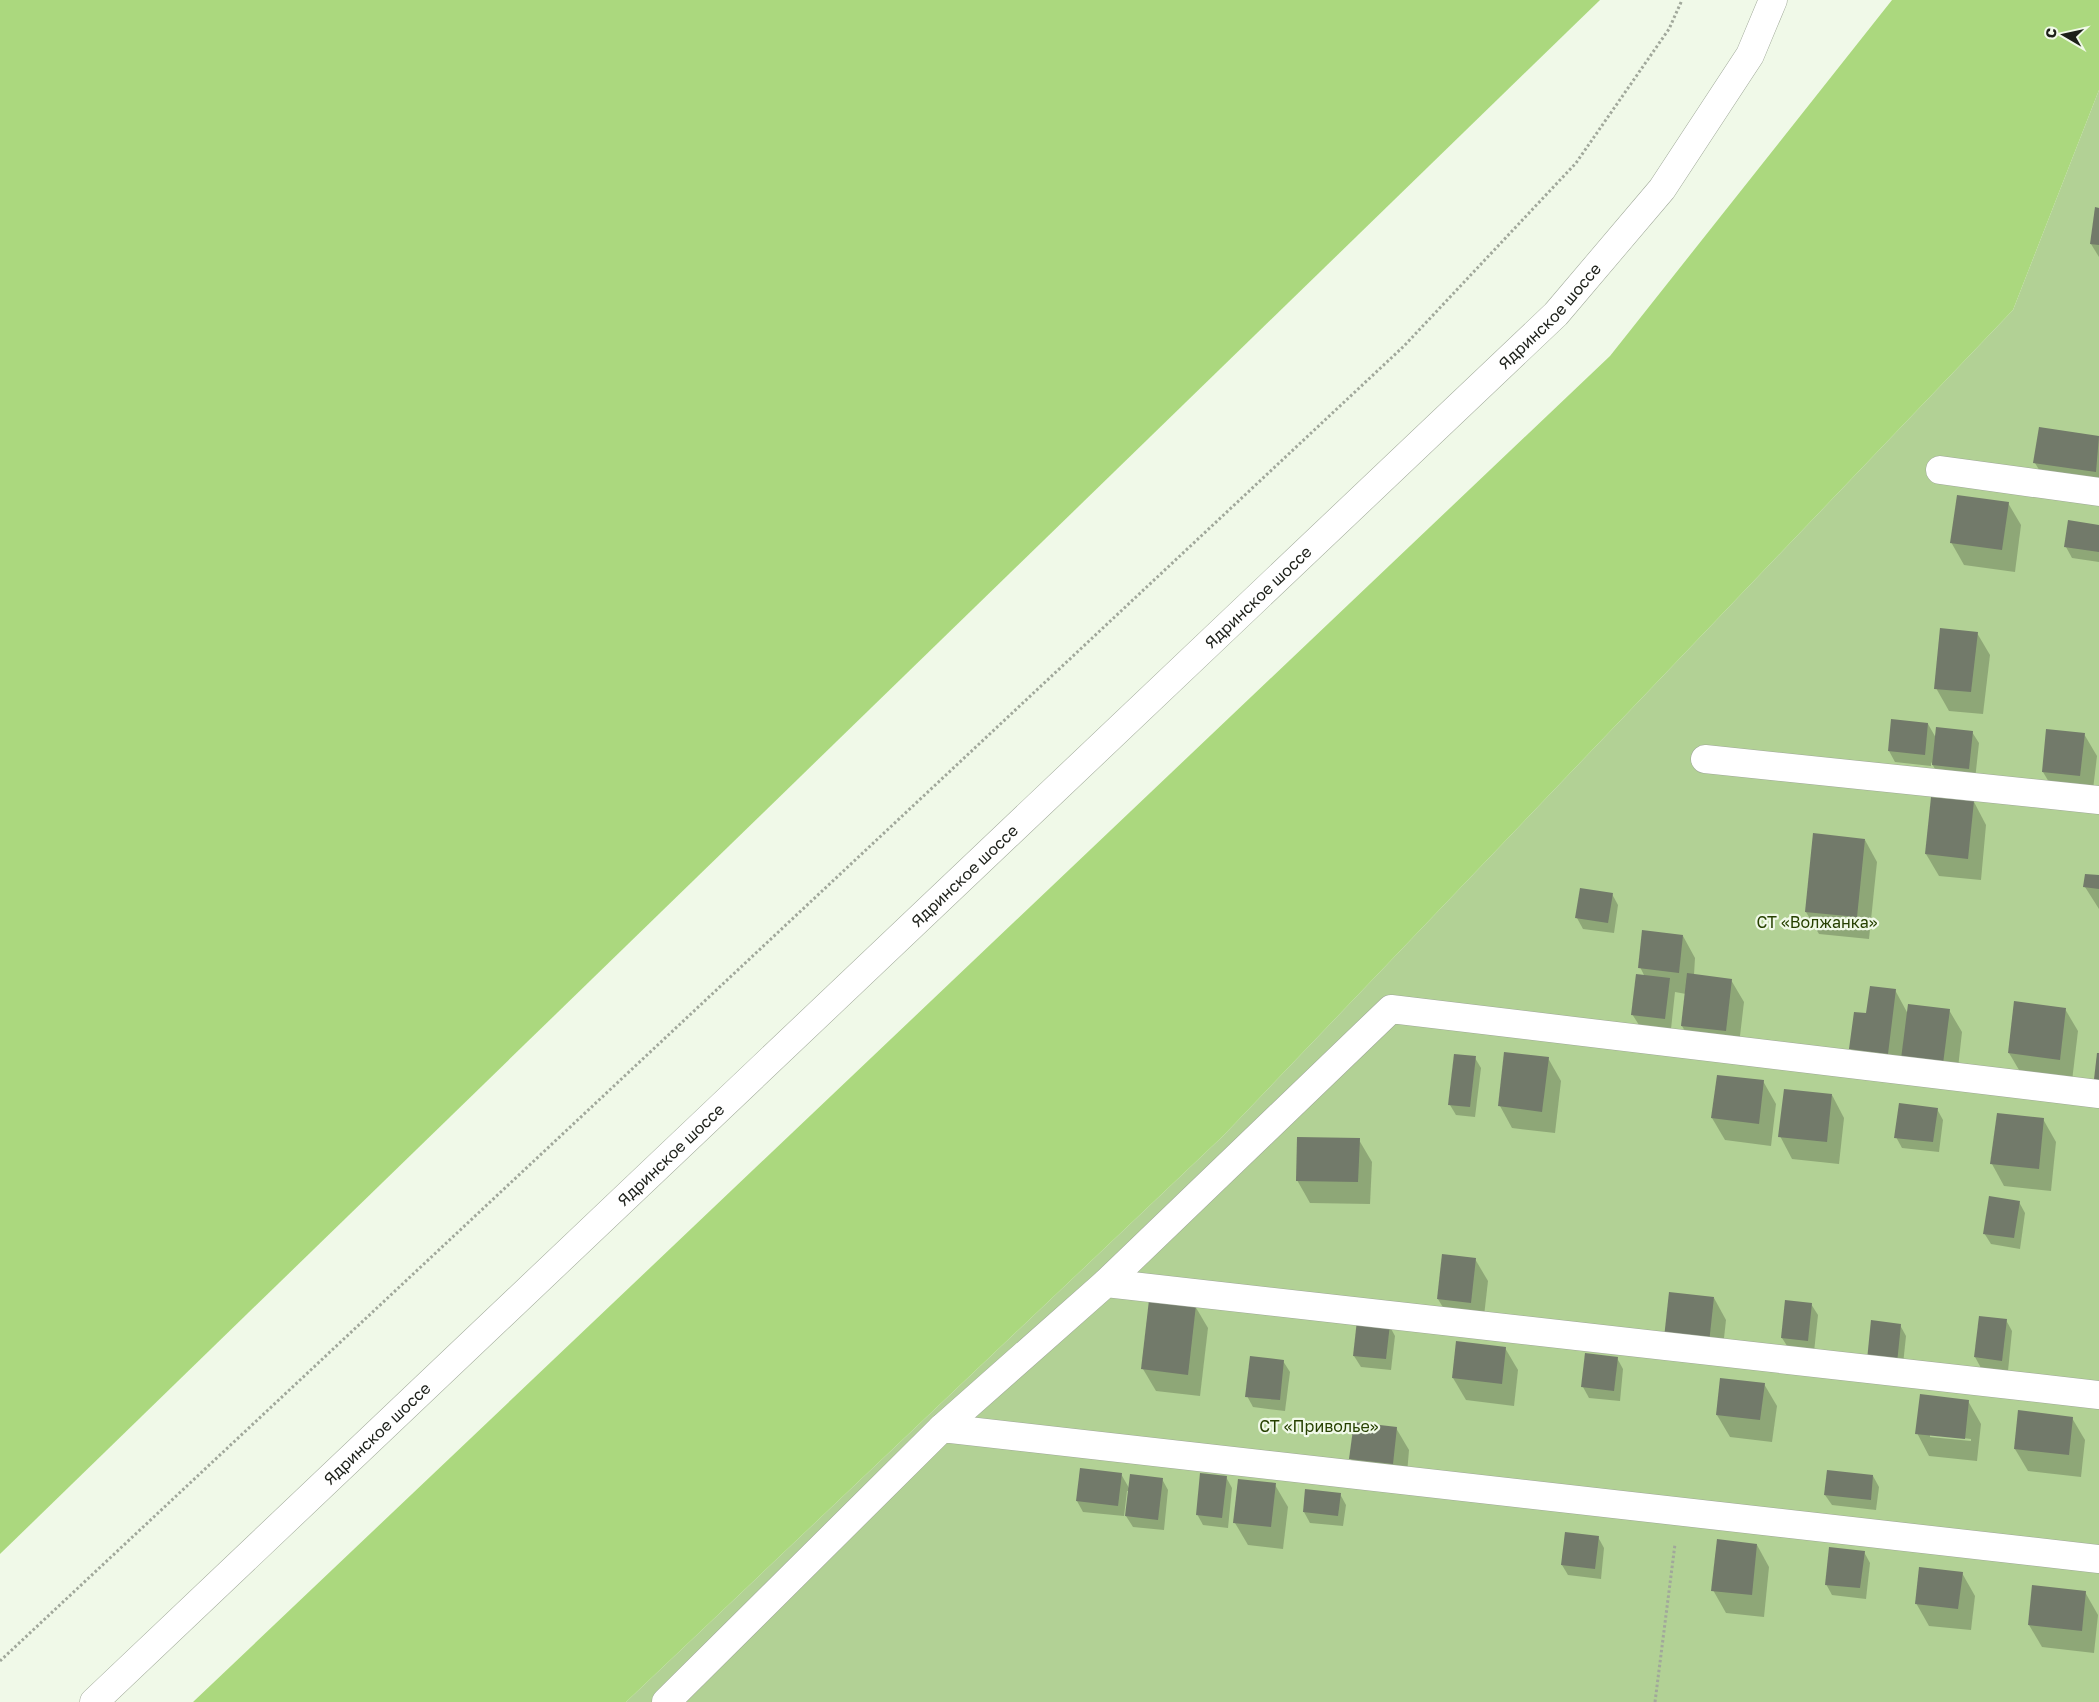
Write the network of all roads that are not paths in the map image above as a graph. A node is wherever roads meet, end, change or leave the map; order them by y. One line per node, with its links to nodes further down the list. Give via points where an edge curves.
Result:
1 (1773, 0): 11 (main road, Ядринское шоссе, via 1750,55 1662,189 1556,314)
2 (1940, 470): 3 (main road)
3 (2099, 492)
4 (1705, 759): 5 (main road)
5 (2099, 800)
6 (2099, 1094): 7 (main road, via 1391,1009)
7 (1106, 1283): 8 (main road); 9 (main road)
8 (2099, 1395)
9 (942, 1428): 10 (main road); 12 (main road)
10 (2099, 1559)
11 (94, 1702)
12 (666, 1702)

